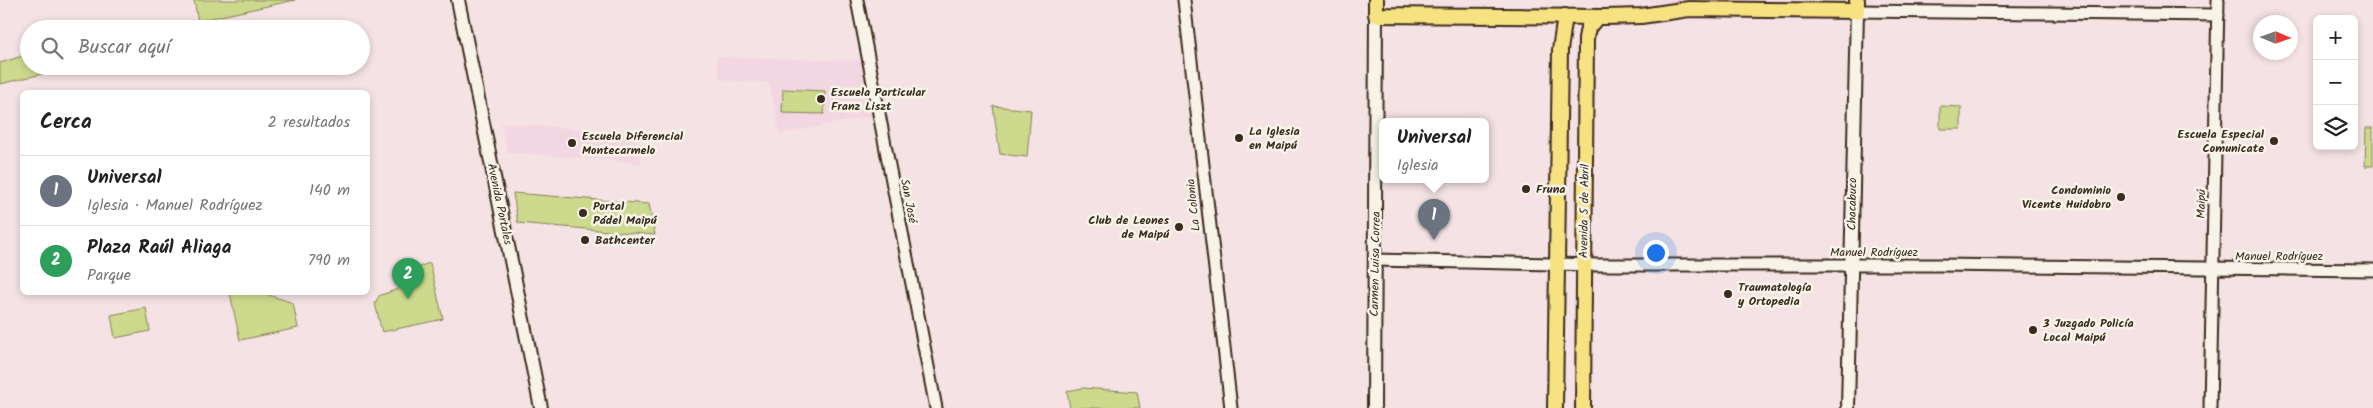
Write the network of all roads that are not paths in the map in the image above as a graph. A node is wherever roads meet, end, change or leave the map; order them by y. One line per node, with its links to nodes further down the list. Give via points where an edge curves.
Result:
1 (458, 0): 17 (main road, Avenida Portales)
2 (857, 0): 18 (street, San José)
3 (1184, 0): 19 (street, La Colonia)
4 (1376, 0): 7 (main road, Carmen Luisa Correa)
5 (2218, 0): 8 (street, Maipú)
6 (1857, 6): 8 (street); 10 (main road, via 1689,9 1628,17); 14 (main road, Chacabuco)
7 (1376, 15): 9 (main road); 11 (main road, Carmen Luisa Correa)
8 (2218, 15): 15 (street, Maipú)
9 (1564, 16): 10 (main road); 12 (main road, Avenida 5 de Abril, via 1560,40)
10 (1597, 17): 13 (main road, Avenida 5 de Abril, via 1588,28 1586,38)
11 (1376, 260): 12 (street, Manuel Rodríguez); 20 (main road, Carmen Luisa Correa)
12 (1558, 264): 13 (street, Manuel Rodríguez); 21 (main road, Avenida 5 de Abril)
13 (1584, 265): 14 (street, Manuel Rodríguez); 22 (main road, Avenida 5 de Abril)
14 (1851, 266): 15 (street, Manuel Rodríguez); 23 (main road, Chacabuco)
15 (2213, 269): 16 (street, Manuel Rodríguez); 24 (street, Maipú)
16 (2373, 270)
17 (541, 408)
18 (936, 408)
19 (1230, 408)
20 (1374, 408)
21 (1555, 408)
22 (1583, 408)
23 (1848, 408)
24 (2210, 408)

